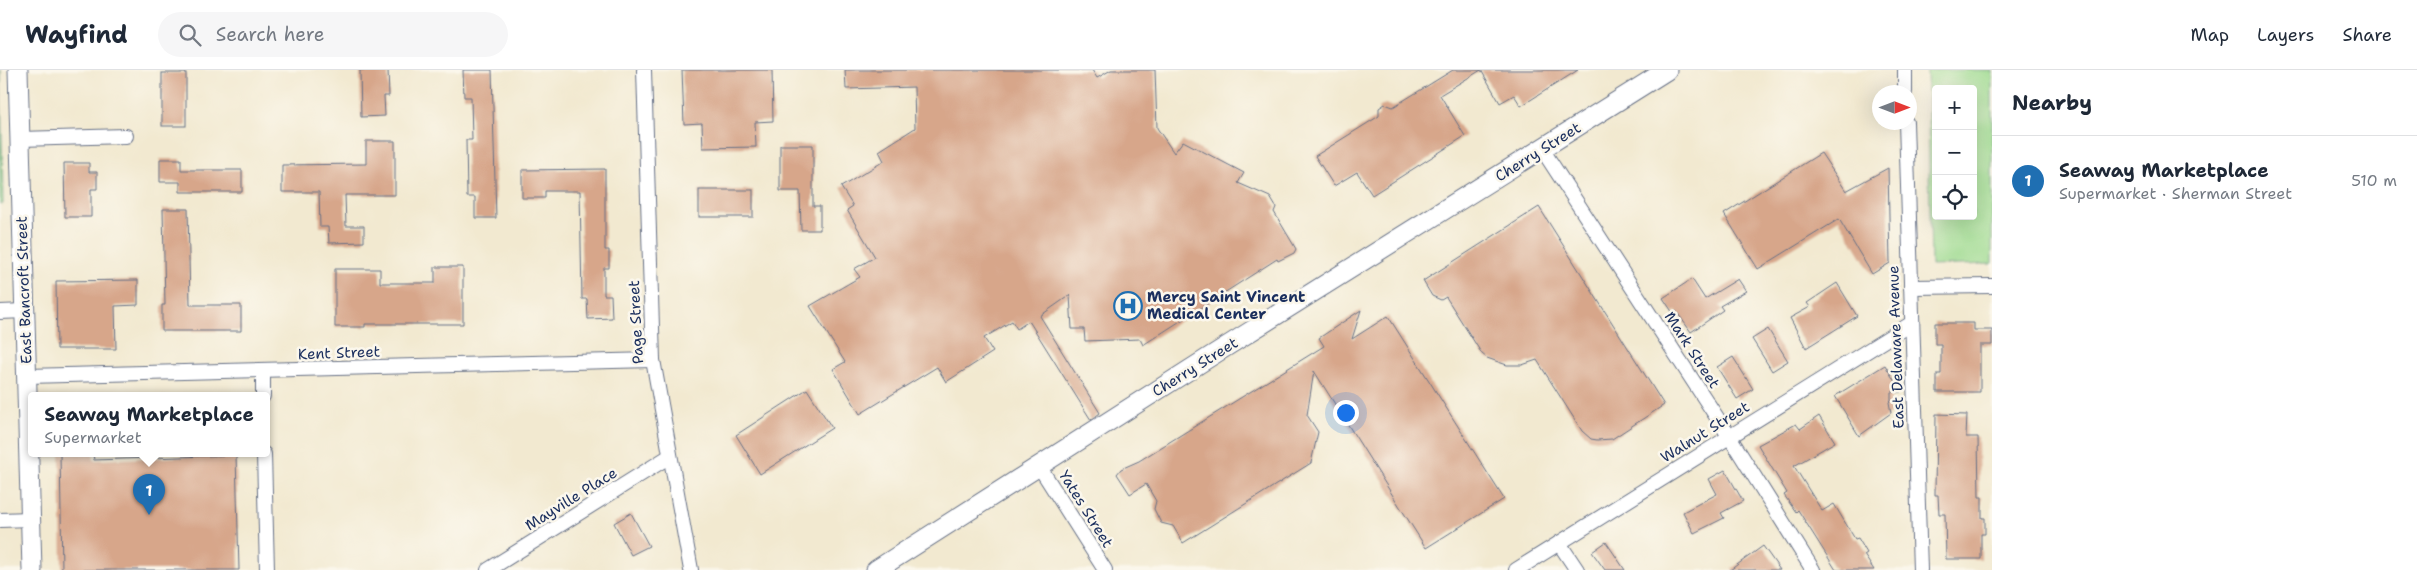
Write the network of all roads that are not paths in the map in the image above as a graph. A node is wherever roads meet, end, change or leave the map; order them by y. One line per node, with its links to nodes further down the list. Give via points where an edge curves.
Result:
1 (18, 70): 8 (main road, East Bancroft Street)
2 (644, 70): 15 (street, Page Street)
3 (1667, 70): 9 (main road, Cherry Street)
4 (1905, 70): 5 (street)
5 (1906, 85)
6 (1906, 130): 11 (street, East Delaware Avenue)
7 (126, 136): 8 (street)
8 (20, 139): 12 (main road, East Bancroft Street)
9 (1542, 149): 20 (street, Mark Street); 24 (main road, Cherry Street)
10 (1992, 286): 11 (street)
11 (1911, 287): 14 (street, East Delaware Avenue)
12 (25, 311): 13 (street); 17 (main road, East Bancroft Street)
13 (0, 312)
14 (1912, 322): 20 (street, Walnut Street); 37 (street, East Delaware Avenue)
15 (653, 360): 16 (street, Kent Street); 21 (street, Page Street)
16 (263, 371): 17 (street, Kent Street); 18 (street)
17 (27, 376): 19 (main road, East Bancroft Street)
18 (263, 392)
19 (28, 412)
20 (1729, 436): 27 (street, Walnut Street); 36 (street, Mark Street)
21 (670, 456): 30 (street, Mayville Place); 31 (street, Page Street)
22 (29, 457): 25 (main road, East Bancroft Street)
23 (264, 457): 29 (street)
24 (1039, 466): 32 (main road, Cherry Street); 33 (street, Yates Street)
25 (31, 519): 26 (street); 28 (main road, East Bancroft Street)
26 (0, 520)
27 (1559, 543): 34 (street, Walnut Street); 35 (street)
28 (32, 570)
29 (267, 570)
30 (488, 570)
31 (691, 570)
32 (876, 570)
33 (1105, 570)
34 (1516, 570)
35 (1577, 570)
36 (1813, 570)
37 (1920, 570)

